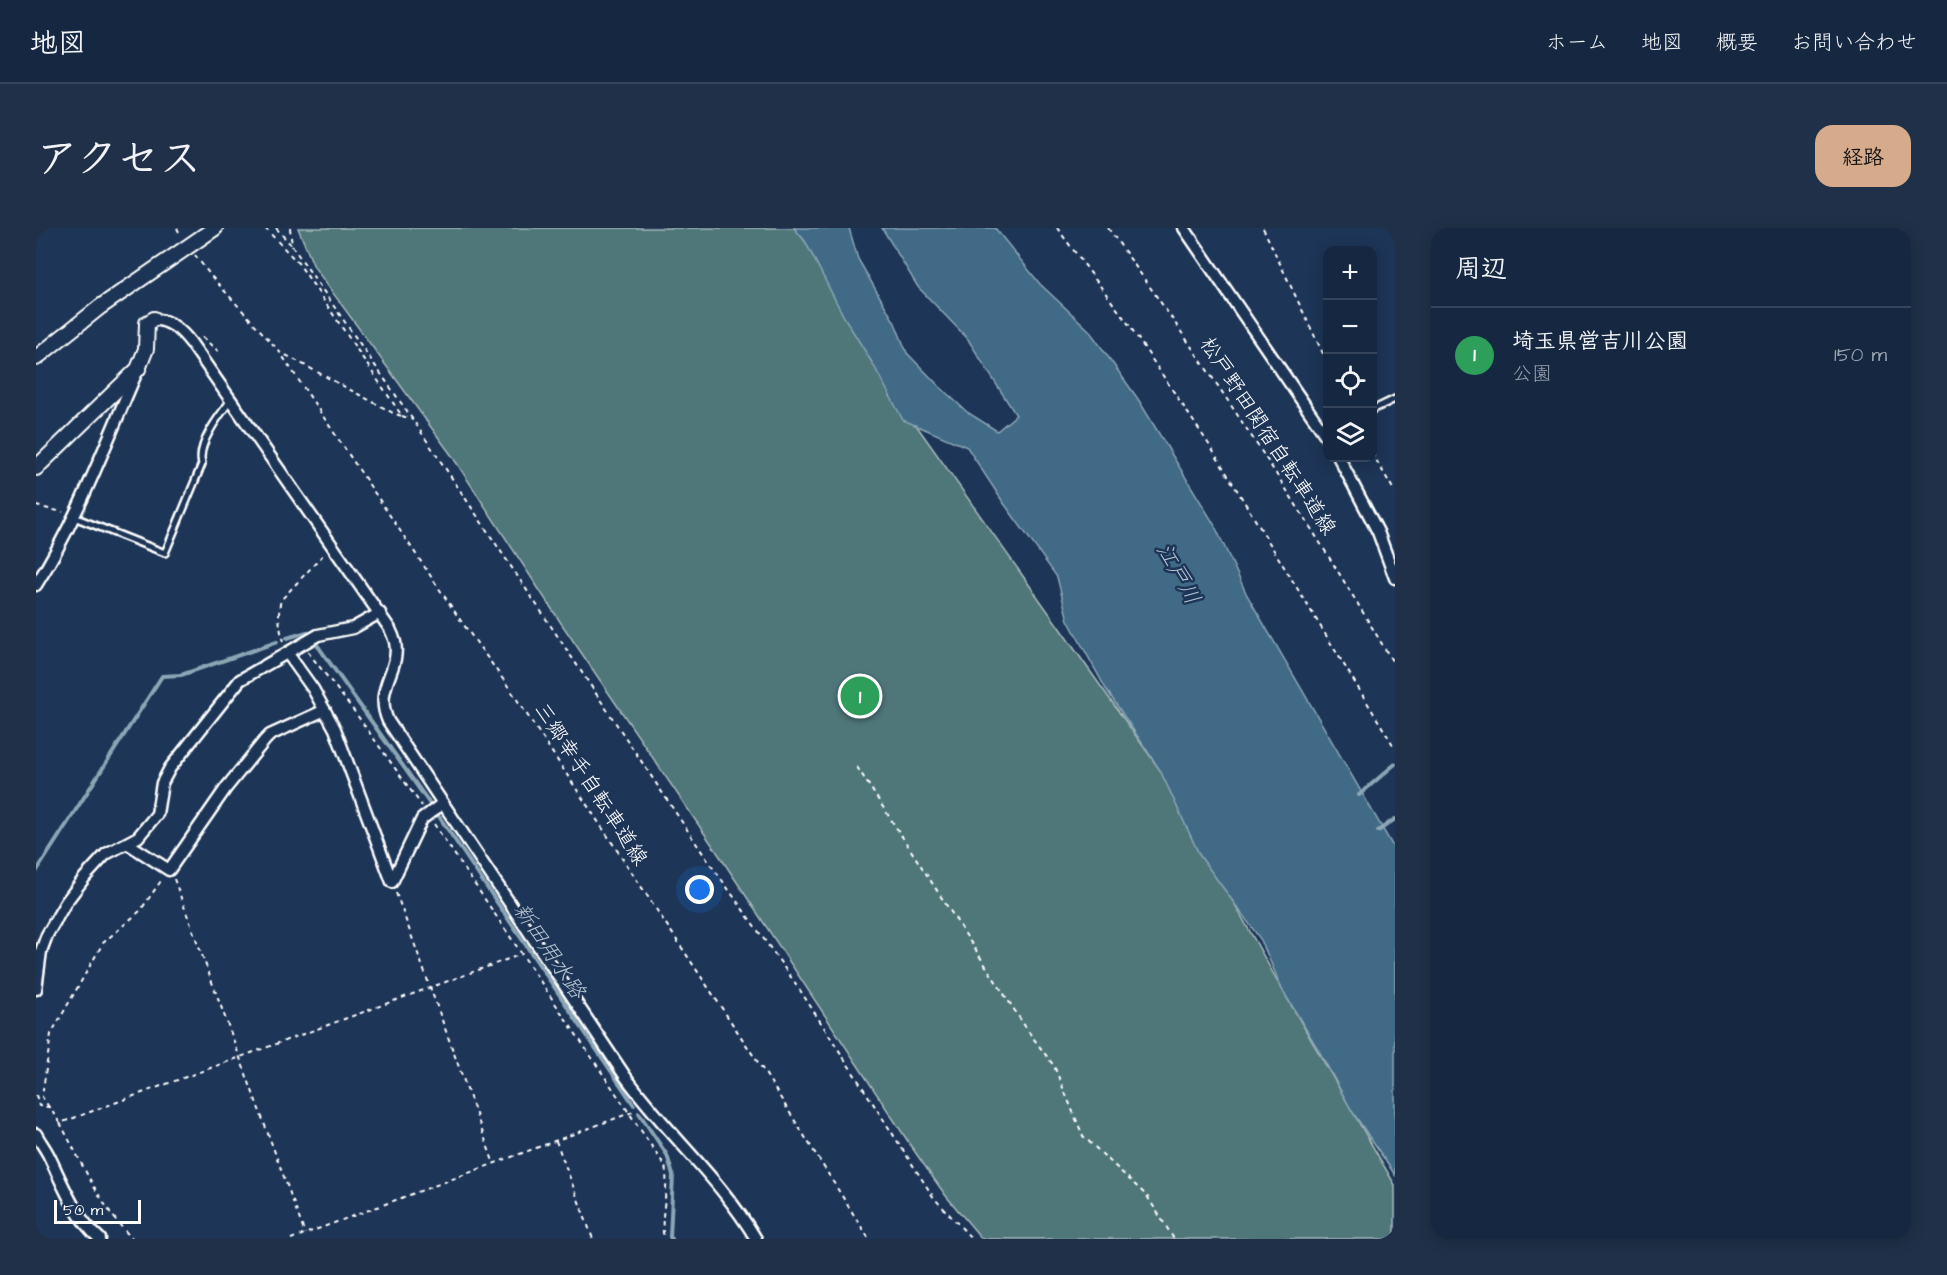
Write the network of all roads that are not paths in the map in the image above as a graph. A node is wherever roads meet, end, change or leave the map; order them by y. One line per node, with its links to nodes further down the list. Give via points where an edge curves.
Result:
1 (215, 228): 4 (main road, via 100,307)
2 (1187, 229): 9 (street)
3 (154, 319): 5 (main road, via 147,323 146,349); 6 (street, via 165,320 184,334)
4 (36, 358)
5 (138, 369): 11 (main road); 12 (street)
6 (232, 399): 12 (lane, via 214,422 200,454 202,464 165,554); 15 (street)
7 (1395, 399): 8 (lane)
8 (1376, 408)
9 (1323, 429)
10 (1341, 462): 13 (street, via 1378,532)
11 (36, 468)
12 (74, 517): 14 (street)
13 (1395, 578)
14 (36, 585)
15 (380, 613): 16 (street, via 353,628 318,635); 18 (street, via 395,643 394,662 383,692 384,712)
16 (288, 654): 17 (street); 19 (street, via 235,685 170,768 162,783 157,814 138,837)
17 (325, 710): 18 (street, via 392,882 422,819); 19 (street, via 265,740 169,870)
18 (443, 803): 23 (street, via 644,1103 720,1185)
19 (127, 843): 20 (street, via 106,854 66,902 41,951)
20 (36, 989)
21 (37, 1138): 22 (street, via 80,1216)
22 (100, 1239)
23 (756, 1239)

